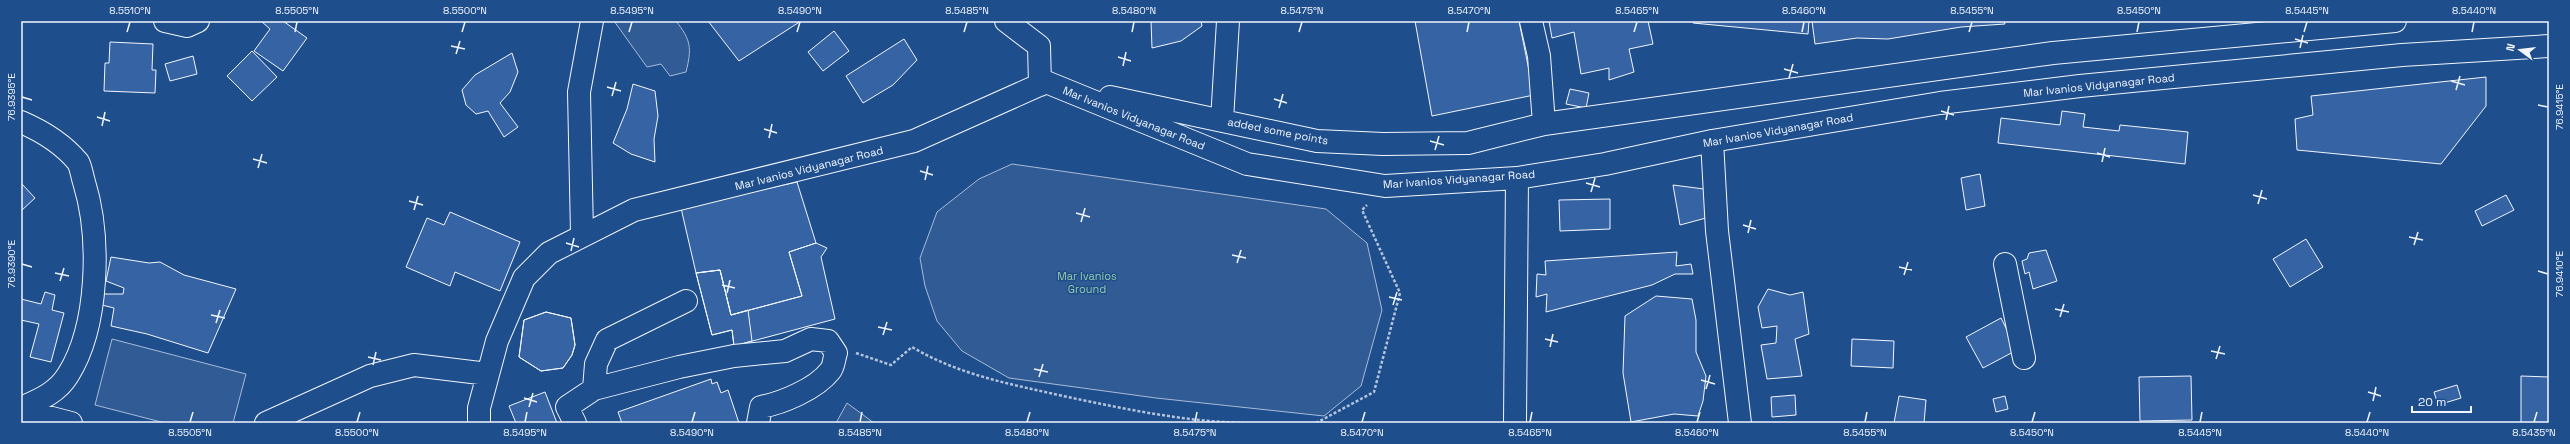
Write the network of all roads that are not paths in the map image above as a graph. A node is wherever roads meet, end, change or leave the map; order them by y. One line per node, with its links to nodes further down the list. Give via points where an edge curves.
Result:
1 (165, 21): 2 (street, via 187,26)
2 (198, 21)
3 (592, 21): 15 (street, via 579,92)
4 (1006, 21): 9 (street, via 1039,46)
5 (1228, 21): 10 (street)
6 (1531, 21): 12 (street, via 1539,56)
7 (2395, 21): 12 (street, via 2053,53)
8 (2549, 46): 13 (street, Mar Ivanios Vidyanagar Road, via 2402,55 2080,86 1940,103)
9 (1043, 84): 10 (street, added some points); 14 (street, Mar Ivanios Vidyanagar Road, via 1247,164 1385,186); 15 (street, Mar Ivanios Vidyanagar Road, via 914,141 634,210)
10 (1222, 120): 12 (street, added some points, via 1317,141 1383,144 1468,143)
11 (21, 122): 21 (street, via 46,133 78,163 89,198 93,279 91,311 80,350 67,376 51,394)
12 (1544, 124)
13 (1712, 141): 14 (street, Mar Ivanios Vidyanagar Road, via 1606,164); 28 (street, via 1717,231)
14 (1518, 178): 27 (street)
15 (582, 234): 19 (street, Mar Ivanios Vidyanagar Road, via 549,253 524,278 497,341)
16 (2005, 264): 18 (street)
17 (686, 301): 20 (street, via 607,340 596,364)
18 (2024, 358)
19 (488, 374): 23 (street, via 414,364 370,376); 24 (street, Mar Ivanios Vidyanagar Road, via 479,408)
20 (594, 389): 25 (street, via 567,407); 26 (street, via 734,356 785,351 811,339 828,341 836,353 831,371 783,403 761,408)
21 (21, 409): 22 (street)
22 (71, 423)
23 (266, 423)
24 (479, 423)
25 (575, 423)
26 (758, 423)
27 (1515, 423)
28 (1740, 423)

